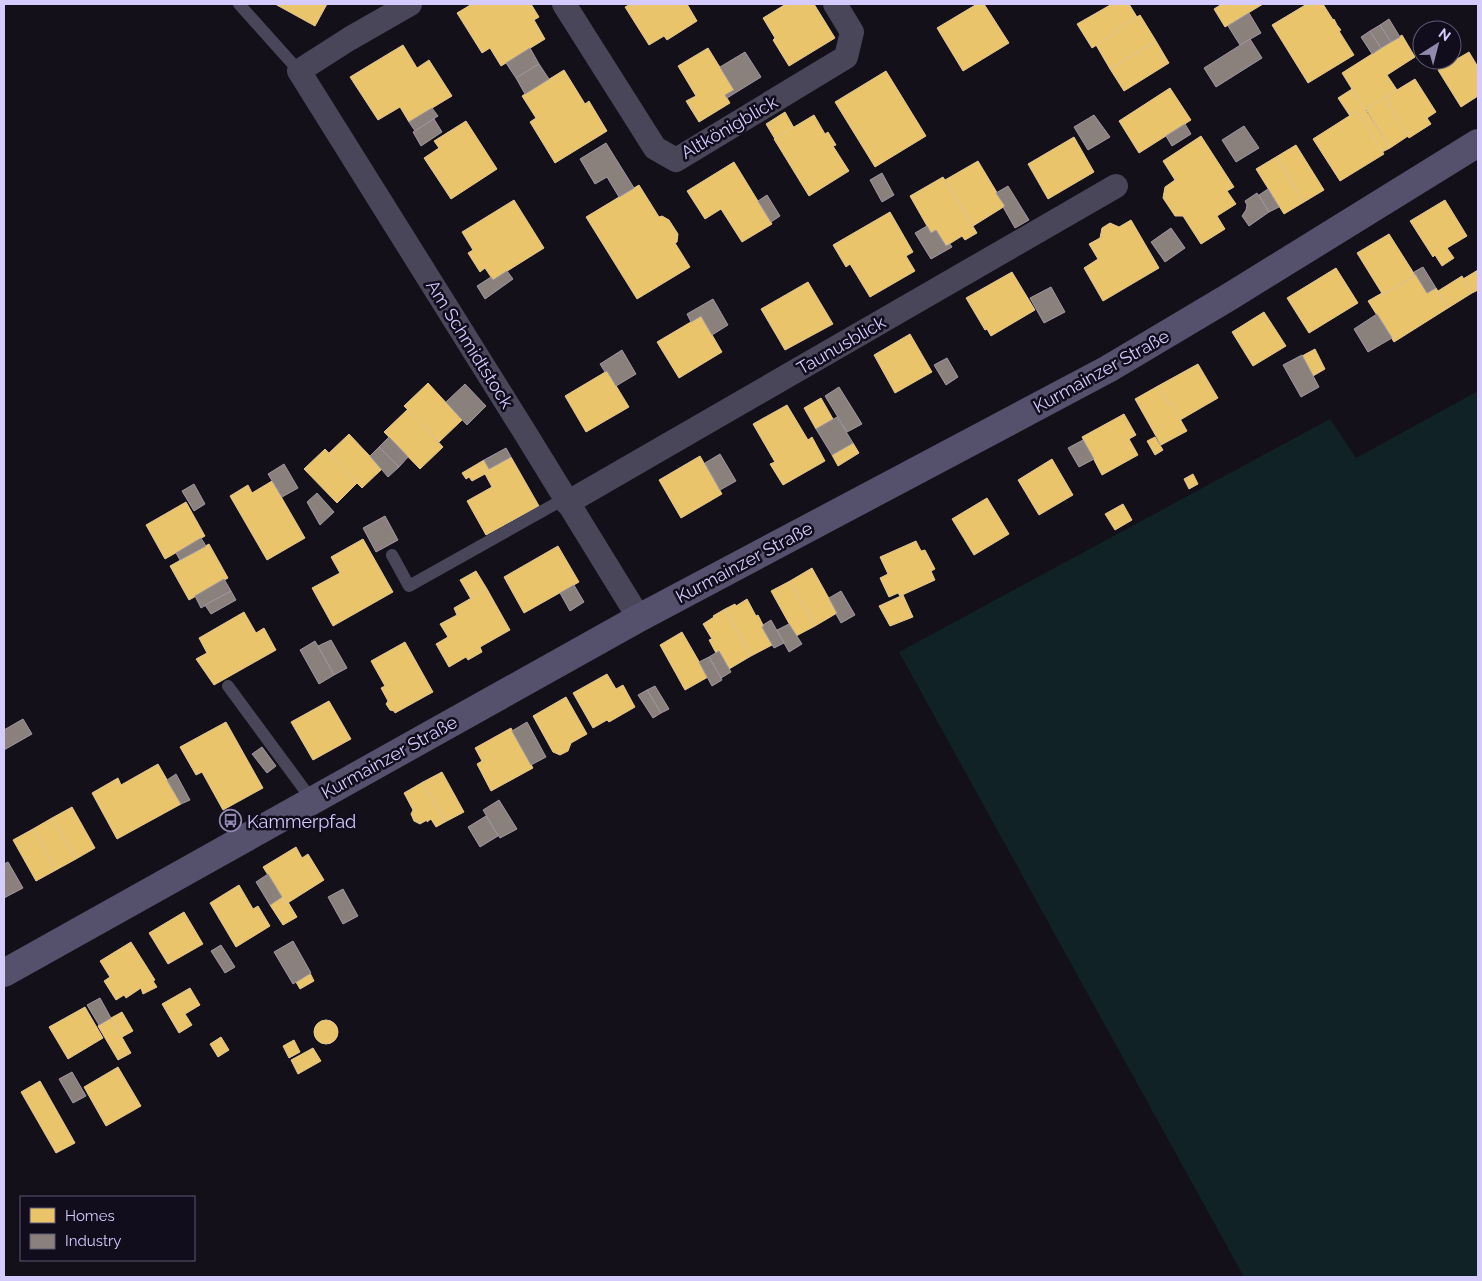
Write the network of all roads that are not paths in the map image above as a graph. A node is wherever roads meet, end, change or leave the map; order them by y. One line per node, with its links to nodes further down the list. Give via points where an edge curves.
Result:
1 (240, 4): 5 (lane)
2 (410, 4): 5 (street)
3 (564, 4): 4 (street, Altkönigblick, via 655,148 676,160 846,57 852,32)
4 (834, 4)
5 (299, 71): 8 (street, Am Schmidtstock)
6 (1478, 143): 10 (main road, Kurmainzer Straße, via 1108,369)
7 (1116, 186): 8 (street, Taunusblick)
8 (567, 503): 9 (lane, via 555,504 409,586); 10 (street, Am Schmidtstock)
9 (392, 555)
10 (639, 618): 12 (main road, Kurmainzer Straße)
11 (228, 686): 12 (lane)
12 (312, 800): 13 (main road, Kurmainzer Straße)
13 (4, 973)

